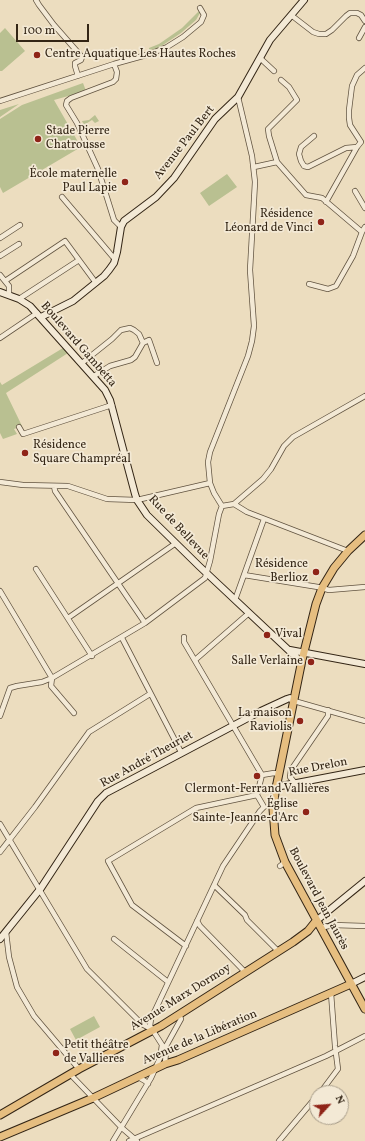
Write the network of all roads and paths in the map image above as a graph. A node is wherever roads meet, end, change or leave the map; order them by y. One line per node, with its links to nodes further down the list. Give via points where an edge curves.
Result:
1 (36, 0): 12 (street, via 82,58 75,66)
2 (304, 0): 4 (street, Avenue Paul Bert)
3 (200, 8): 9 (street, via 204,15 203,19 183,37 161,49)
4 (291, 16): 5 (street, via 319,34 326,34 332,30 350,13 362,15); 8 (street, Avenue Paul Bert, via 270,40)
5 (365, 21)
6 (365, 27): 7 (street)
7 (359, 38)
8 (260, 58): 11 (street); 14 (street, Avenue Paul Bert)
9 (114, 64): 12 (street); 27 (street, via 117,72 113,82 71,98 66,105 98,168 114,220)
10 (365, 68): 17 (street, via 357,75 352,86 348,118)
11 (274, 71)
12 (78, 76): 15 (street)
13 (281, 80): 20 (street, via 290,87 297,100 268,129)
14 (238, 97): 21 (street); 27 (street, Avenue Paul Bert, via 215,119 174,178)
15 (0, 101)
16 (314, 136): 18 (street, via 301,146 299,154 304,166 308,167 346,148)
17 (361, 142): 18 (street); 19 (street)
18 (357, 147): 24 (street)
19 (364, 148)
20 (277, 162): 21 (street); 24 (street, via 306,195 322,198)
21 (254, 167): 52 (street, via 256,182 250,270 253,336 248,356 210,452)
22 (355, 191): 25 (street)
23 (62, 197): 33 (street, via 112,257)
24 (326, 202): 29 (street)
25 (365, 208)
26 (20, 225): 30 (street)
27 (121, 227): 33 (street)
28 (365, 227): 29 (street)
29 (362, 232): 38 (street, via 353,256 336,286 328,289)
30 (0, 238)
31 (19, 244): 32 (street)
32 (0, 256)
33 (116, 258): 37 (street, via 109,270)
34 (79, 260): 36 (street, via 65,241); 37 (street); 41 (street)
35 (0, 275): 36 (street)
36 (5, 281): 40 (street, via 9,286)
37 (96, 283): 42 (street, via 73,301)
38 (310, 284)
39 (0, 292): 40 (street, Boulevard Gambetta)
40 (9, 294): 41 (street, Boulevard Gambetta)
41 (19, 298): 42 (street, Boulevard Gambetta)
42 (39, 315): 43 (street); 45 (street, Boulevard Gambetta)
43 (0, 338)
44 (143, 343): 45 (street, via 134,330 126,329 118,332 112,340); 46 (street, via 149,340); 47 (street, via 131,360 110,366)
45 (82, 363): 47 (street, Boulevard Gambetta)
46 (157, 363)
47 (94, 376): 49 (street, Boulevard Gambetta)
48 (365, 396): 55 (street, via 293,437 284,446 267,474)
49 (112, 405): 50 (street, via 23,434); 54 (street, Boulevard Gambetta)
50 (19, 427)
51 (0, 482): 53 (street, Rue de Bellevue)
52 (210, 482): 54 (street); 56 (street)
53 (54, 486): 54 (street, Rue de Bellevue, via 76,488 107,499); 64 (street, via 54,491)
54 (137, 500): 59 (street, Rue de Bellevue)
55 (234, 504): 56 (street); 57 (street)
56 (222, 506): 62 (street)
57 (264, 519): 60 (street); 63 (street)
58 (365, 534): 60 (main road, Boulevard Jean Jaurès)
59 (176, 543): 62 (street, Rue de Bellevue); 64 (street)
60 (348, 551): 66 (main road, Boulevard Jean Jaurès)
61 (36, 569): 70 (street)
62 (206, 573): 68 (street, Rue de Bellevue); 71 (street, via 205,578)
63 (244, 575): 66 (street); 68 (street)
64 (118, 583): 70 (street); 71 (street)
65 (365, 587): 66 (street, via 333,590)
66 (322, 588): 75 (main road, Boulevard Jean Jaurès)
67 (0, 591): 80 (street)
68 (235, 600): 69 (street, Rue de Bellevue)
69 (249, 613): 74 (street, Rue de Bellevue); 77 (street)
70 (68, 618): 76 (street)
71 (145, 624): 73 (street)
72 (184, 637): 77 (street, via 184,642)
73 (122, 638): 76 (street); 81 (street)
74 (289, 650): 75 (street); 79 (street, Rue de Bellevue, via 298,658)
75 (304, 653): 78 (street); 79 (main road, Boulevard Jean Jaurès)
76 (92, 656): 80 (street)
77 (195, 660): 87 (street)
78 (365, 664)
79 (301, 666): 82 (main road, Boulevard Jean Jaurès)
80 (52, 678): 84 (street, via 10,688); 85 (street, via 51,686)
81 (150, 694): 88 (street); 98 (street, via 92,729)
82 (294, 701): 83 (street); 87 (street, Rue André Theuriet, via 286,699); 90 (main road, Boulevard Jean Jaurès)
83 (328, 710): 86 (street); 92 (street, via 328,716 291,770 290,777)
84 (1, 713)
85 (74, 713)
86 (365, 721)
87 (234, 725): 88 (street, Rue André Theuriet); 91 (street)
88 (181, 752): 102 (street, Rue André Theuriet, via 104,795)
89 (365, 770): 92 (street, Rue Drelon)
90 (278, 774): 91 (street); 93 (main road, Boulevard Jean Jaurès)
91 (262, 775): 94 (street)
92 (295, 783): 93 (street, Rue Drelon)
93 (276, 786): 96 (main road, Boulevard Jean Jaurès)
94 (257, 795): 95 (street); 111 (street, via 196,808 108,861 132,906)
95 (264, 807): 96 (street, via 267,810); 101 (street, via 227,859)
96 (273, 809): 104 (main road, Boulevard Jean Jaurès, via 275,835 282,864)
97 (0, 824): 98 (street)
98 (9, 839): 99 (street); 102 (street)
99 (0, 852)
100 (365, 880): 104 (street, Avenue Marx Dormoy)
101 (214, 885): 103 (street); 112 (street)
102 (39, 890): 108 (street, Rue André Theuriet); 120 (street, via 87,969 142,1024)
103 (197, 921): 111 (street); 113 (street)
104 (316, 921): 106 (main road, Boulevard Jean Jaurès); 107 (main road, Avenue Marx Dormoy)
105 (365, 926): 106 (street, via 333,925)
106 (320, 928): 107 (main road, Avenue Marx Dormoy); 116 (main road, Boulevard Jean Jaurès)
107 (308, 931): 112 (main road, Avenue Marx Dormoy)
108 (6, 932): 109 (street, Rue André Theuriet); 125 (street, via 9,957 18,987 34,1016)
109 (0, 939)
110 (114, 939): 115 (street)
111 (186, 946): 115 (street)
112 (278, 951): 113 (main road, Avenue Marx Dormoy)
113 (245, 972): 119 (main road, Avenue Marx Dormoy)
114 (365, 978): 116 (street, Avenue de la Libération)
115 (168, 982): 120 (street, via 151,1019 150,1026)
116 (351, 984): 117 (main road, Avenue de la Libération); 118 (main road, Boulevard Jean Jaurès)
117 (331, 993): 123 (street); 124 (main road, Avenue de la Libération)
118 (365, 1009)
119 (179, 1014): 120 (main road, Avenue Marx Dormoy); 122 (street, via 181,1019)
120 (153, 1030): 122 (street); 125 (main road, Avenue Marx Dormoy)
121 (365, 1036): 123 (street)
122 (164, 1046): 124 (street); 126 (street)
123 (335, 1051): 130 (street, via 338,1069); 136 (street)
124 (165, 1064): 126 (main road, Avenue de la Libération)
125 (79, 1069): 127 (main road, Avenue Marx Dormoy)
126 (155, 1069): 128 (main road, Avenue de la Libération); 129 (street)
127 (70, 1074): 131 (street); 133 (main road, Avenue Marx Dormoy)
128 (138, 1077): 129 (street); 131 (main road, Avenue de la Libération)
129 (148, 1084): 134 (street)
130 (326, 1085)
131 (93, 1098): 134 (street); 135 (main road, Avenue de la Libération)
132 (309, 1105): 138 (street)
133 (1, 1113)
134 (122, 1128): 136 (street); 137 (street)
135 (0, 1137)
136 (134, 1140)
137 (113, 1141)
138 (279, 1141)

